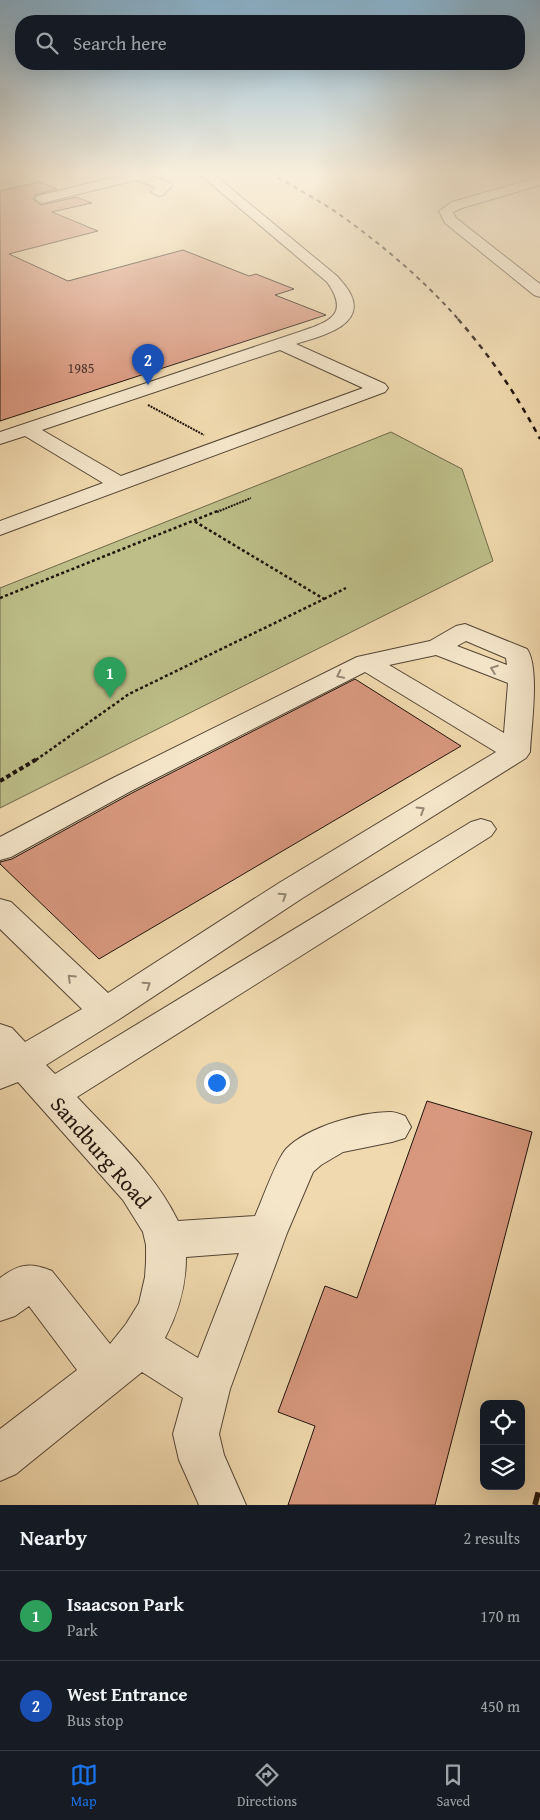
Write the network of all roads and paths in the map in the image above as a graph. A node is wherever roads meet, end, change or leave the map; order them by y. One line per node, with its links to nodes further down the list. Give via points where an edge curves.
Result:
1 (289, 243): 4 (street, via 332,279 344,293 347,309 338,322 327,328)
2 (480, 243): 3 (street)
3 (540, 292)
4 (282, 344): 5 (street); 8 (street, via 379,388)
5 (130, 395): 6 (street); 8 (path)
6 (27, 429): 7 (street); 9 (street)
7 (0, 438)
8 (224, 445): 9 (street)
9 (119, 484): 12 (street)
10 (251, 498): 11 (path)
11 (194, 521): 14 (path); 15 (path)
12 (0, 528)
13 (346, 588): 15 (path)
14 (0, 598)
15 (324, 599): 18 (path, via 129,694 36,760)
16 (366, 662): 17 (street); 17 (street, one-way to 16, via 521,679 438,647); 20 (street, one-way to 20, via 121,785)
17 (516, 752): 22 (street, one-way to 17, via 290,891)
18 (0, 781)
19 (481, 829): 24 (street)
20 (0, 850)
21 (0, 910): 22 (street, one-way to 21)
22 (106, 1011): 23 (street)
23 (7, 1058): 24 (street, Sandburg Road)
24 (51, 1095): 27 (street, Sandburg Road, via 137,1188 156,1215)
25 (392, 1127): 26 (street, via 361,1131 307,1152 298,1162)
26 (267, 1233): 27 (street); 31 (street)
27 (166, 1240): 29 (street, Sandburg Road, via 166,1283 155,1318)
28 (0, 1302): 30 (street, via 25,1284 37,1284)
29 (138, 1345): 30 (street, Sandburg Road); 31 (street)
30 (106, 1374): 32 (street, Sandburg Road)
31 (208, 1389): 33 (street, via 196,1434 202,1460)
32 (0, 1458)
33 (223, 1505)

